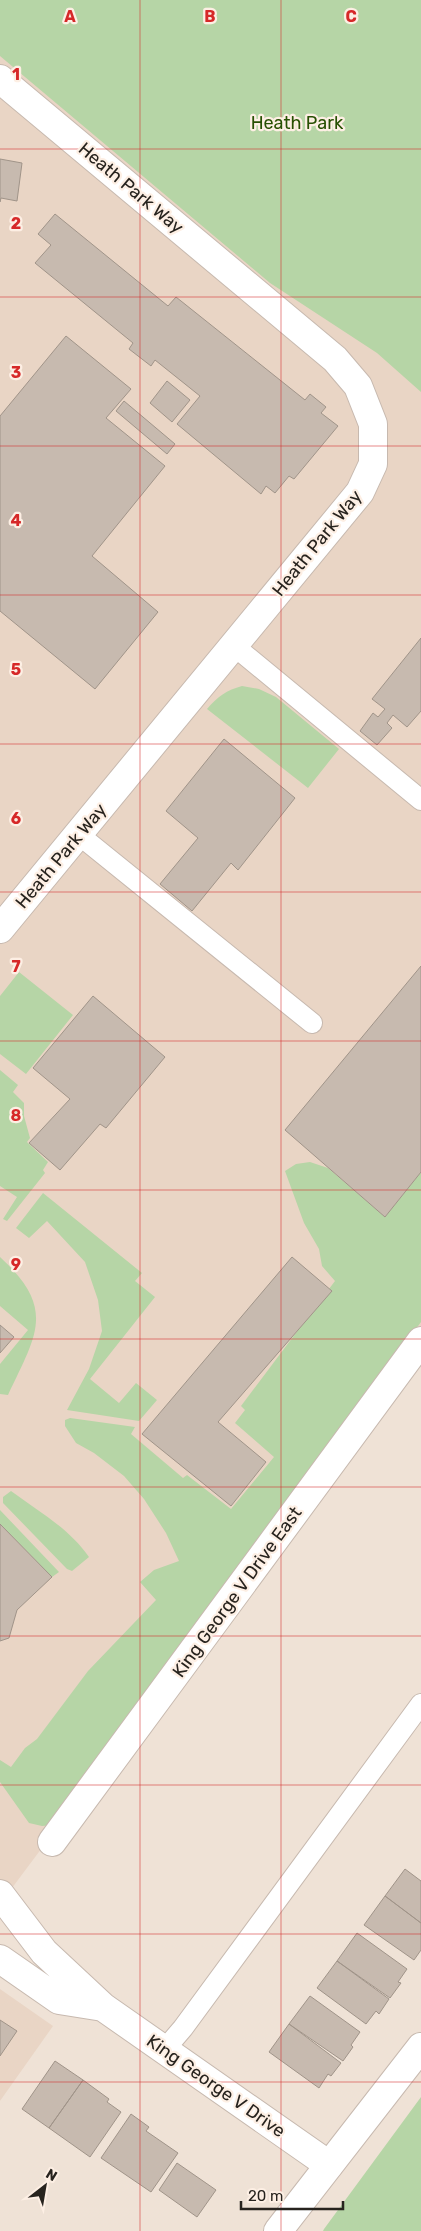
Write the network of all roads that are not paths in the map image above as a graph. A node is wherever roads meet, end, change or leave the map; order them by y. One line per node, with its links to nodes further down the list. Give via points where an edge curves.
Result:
1 (0, 79): 2 (street, Heath Park Way, via 336,360 358,386 373,424 373,464 360,492)
2 (233, 645): 3 (lane); 4 (street, Heath Park Way)
3 (421, 800)
4 (78, 834): 5 (street, Heath Park Way); 6 (lane)
5 (0, 930)
6 (312, 1023)
7 (421, 1341): 9 (street, King George V Drive East)
8 (421, 1704): 14 (lane)
9 (52, 1842)
10 (0, 1894): 12 (street, King George V Drive, via 44,1952)
11 (0, 1959): 12 (street, King George V Drive, via 59,2000)
12 (103, 2007): 14 (street, King George V Drive)
13 (421, 2047): 15 (street)
14 (165, 2049): 15 (street, King George V Drive)
15 (329, 2165): 16 (street)
16 (278, 2231)

